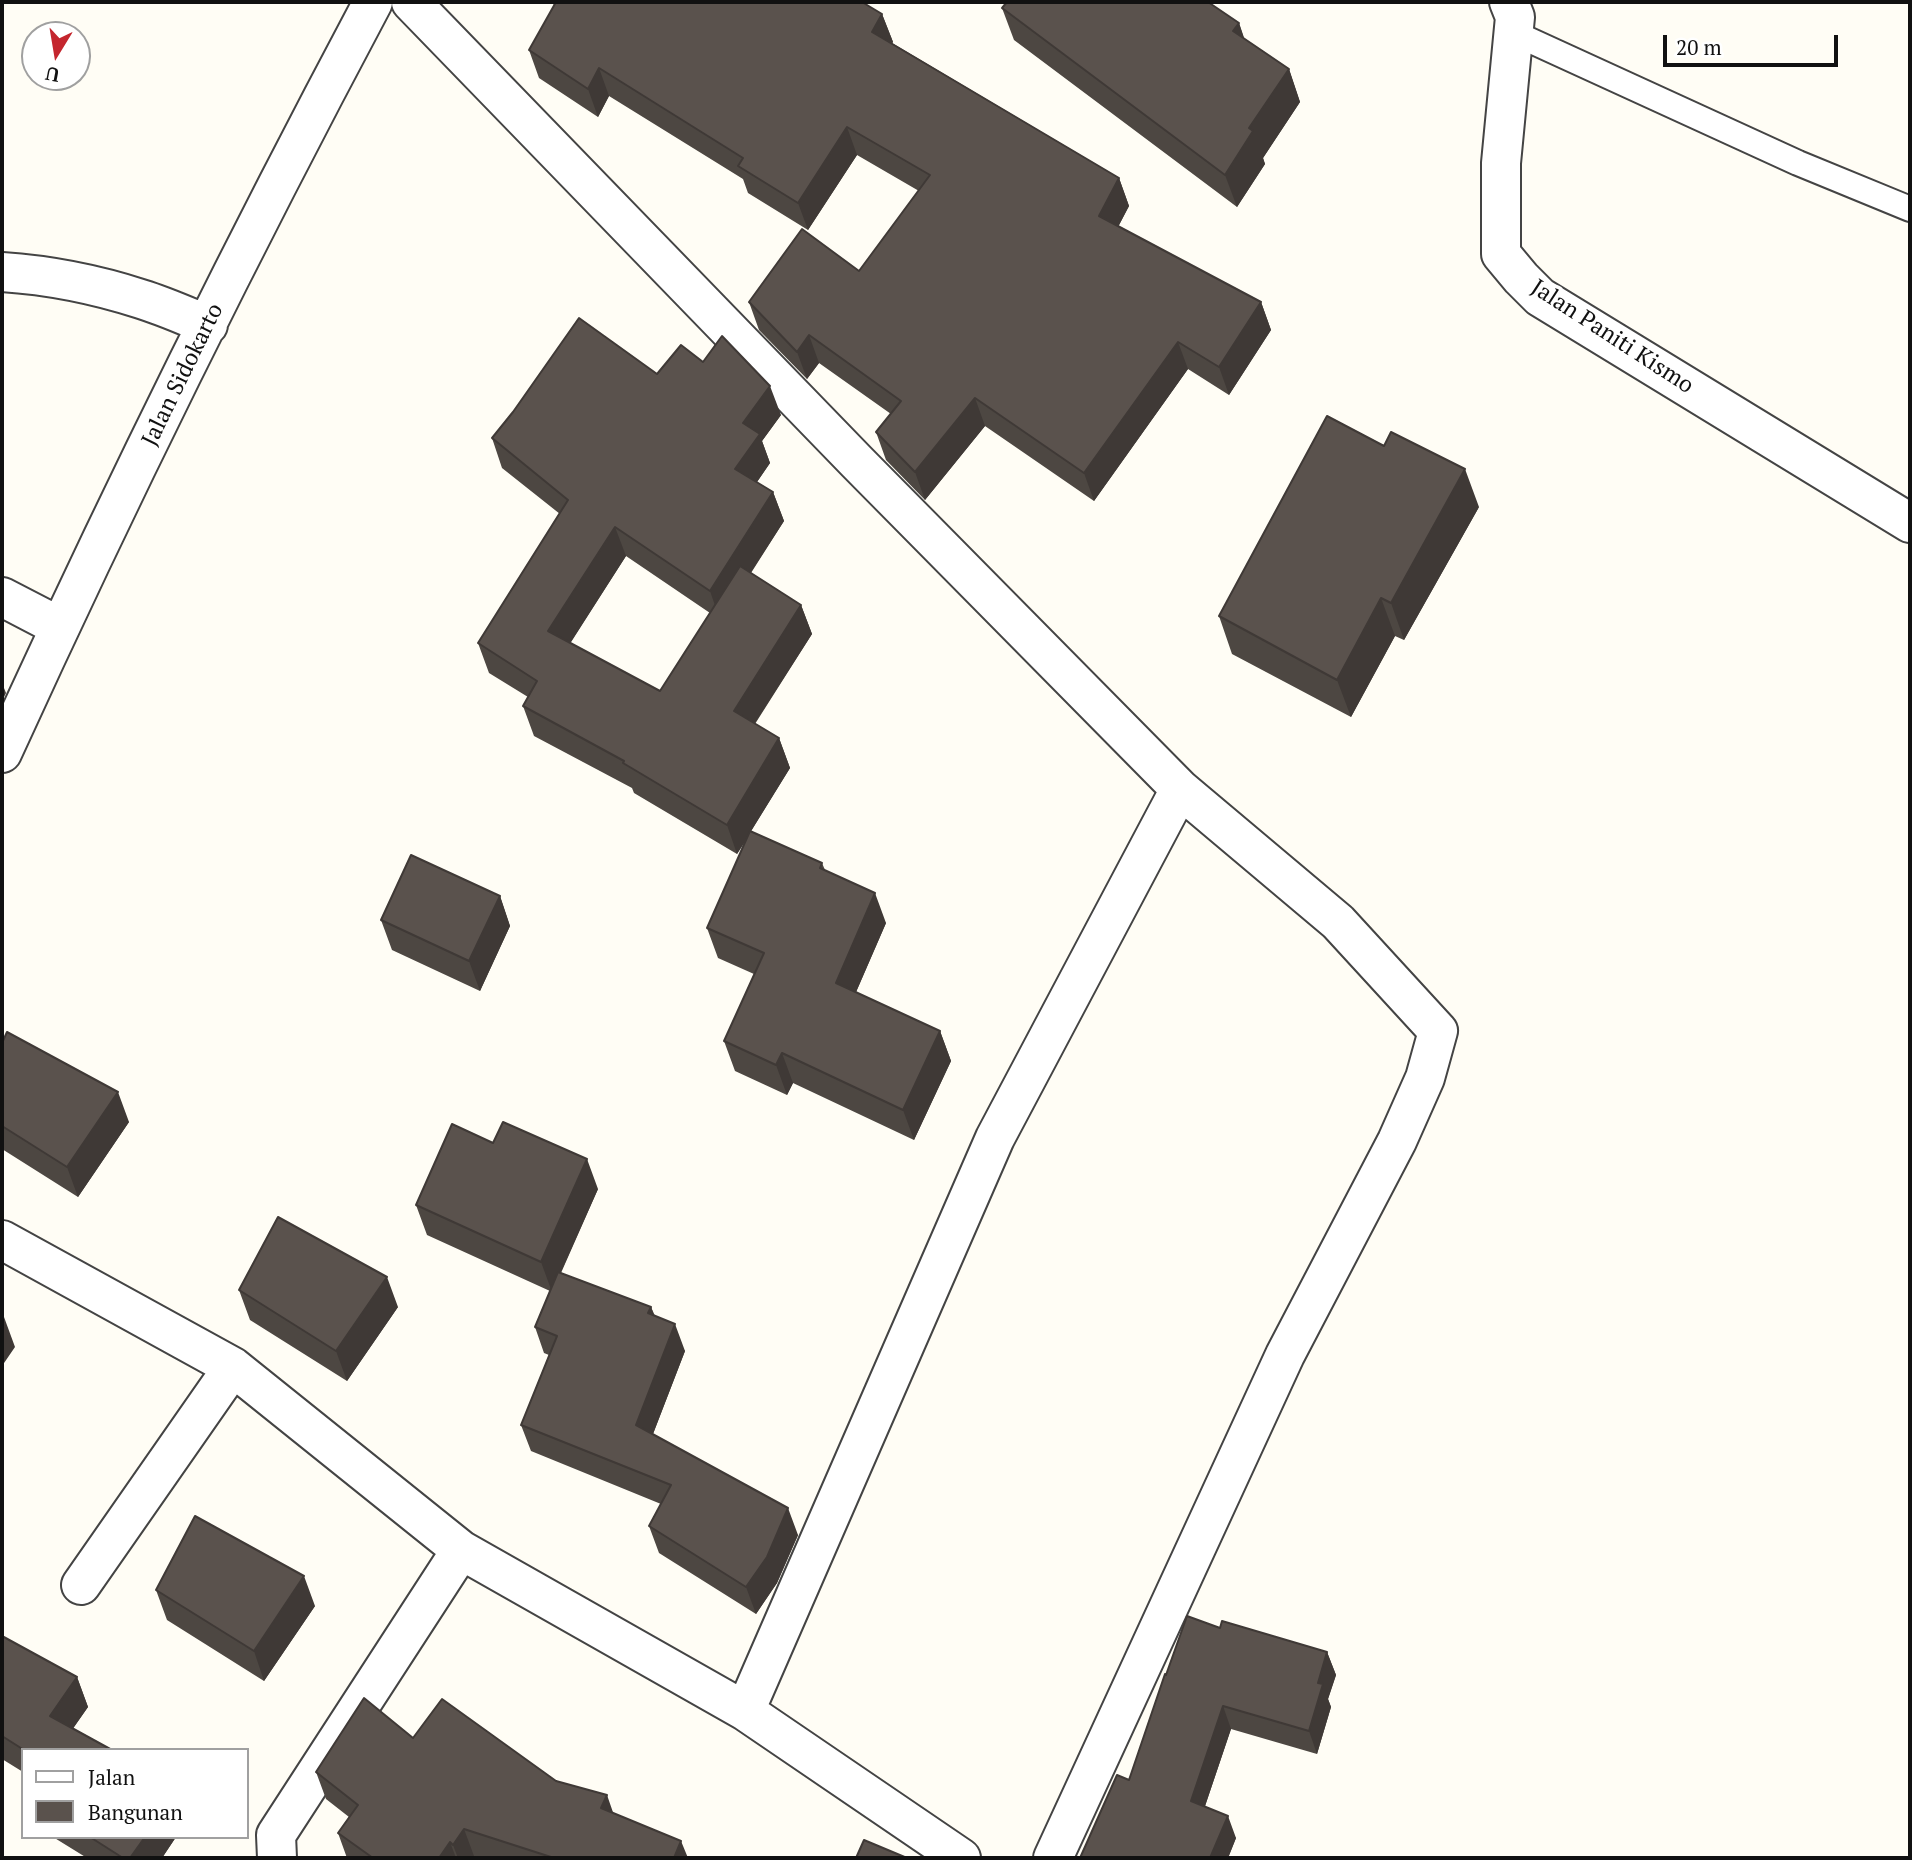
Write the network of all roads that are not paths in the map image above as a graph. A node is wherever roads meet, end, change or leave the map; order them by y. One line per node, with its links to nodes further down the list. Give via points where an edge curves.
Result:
1 (373, 2): 6 (street, Jalan Sidokarto)
2 (411, 2): 11 (street)
3 (1512, 17): 4 (lane, via 1798,163); 7 (street, Jalan Paniti Kismo, via 1501,163 1501,254 1541,297)
4 (1910, 209)
5 (2, 272): 6 (street, via 141,299)
6 (208, 325): 9 (street, Jalan Sidokarto)
7 (1910, 523)
8 (2, 597): 9 (street)
9 (60, 627): 10 (street, Jalan Sidokarto)
10 (2, 754)
11 (1180, 789): 16 (street, via 995,1139); 19 (street, via 1339,922 1438,1031 1425,1078 1397,1141 1285,1355)
12 (2, 1240): 13 (street)
13 (233, 1367): 14 (street); 15 (street)
14 (461, 1550): 16 (street); 17 (street, via 276,1835)
15 (81, 1585)
16 (745, 1712): 18 (street)
17 (277, 1858)
18 (961, 1858)
19 (1053, 1858)

